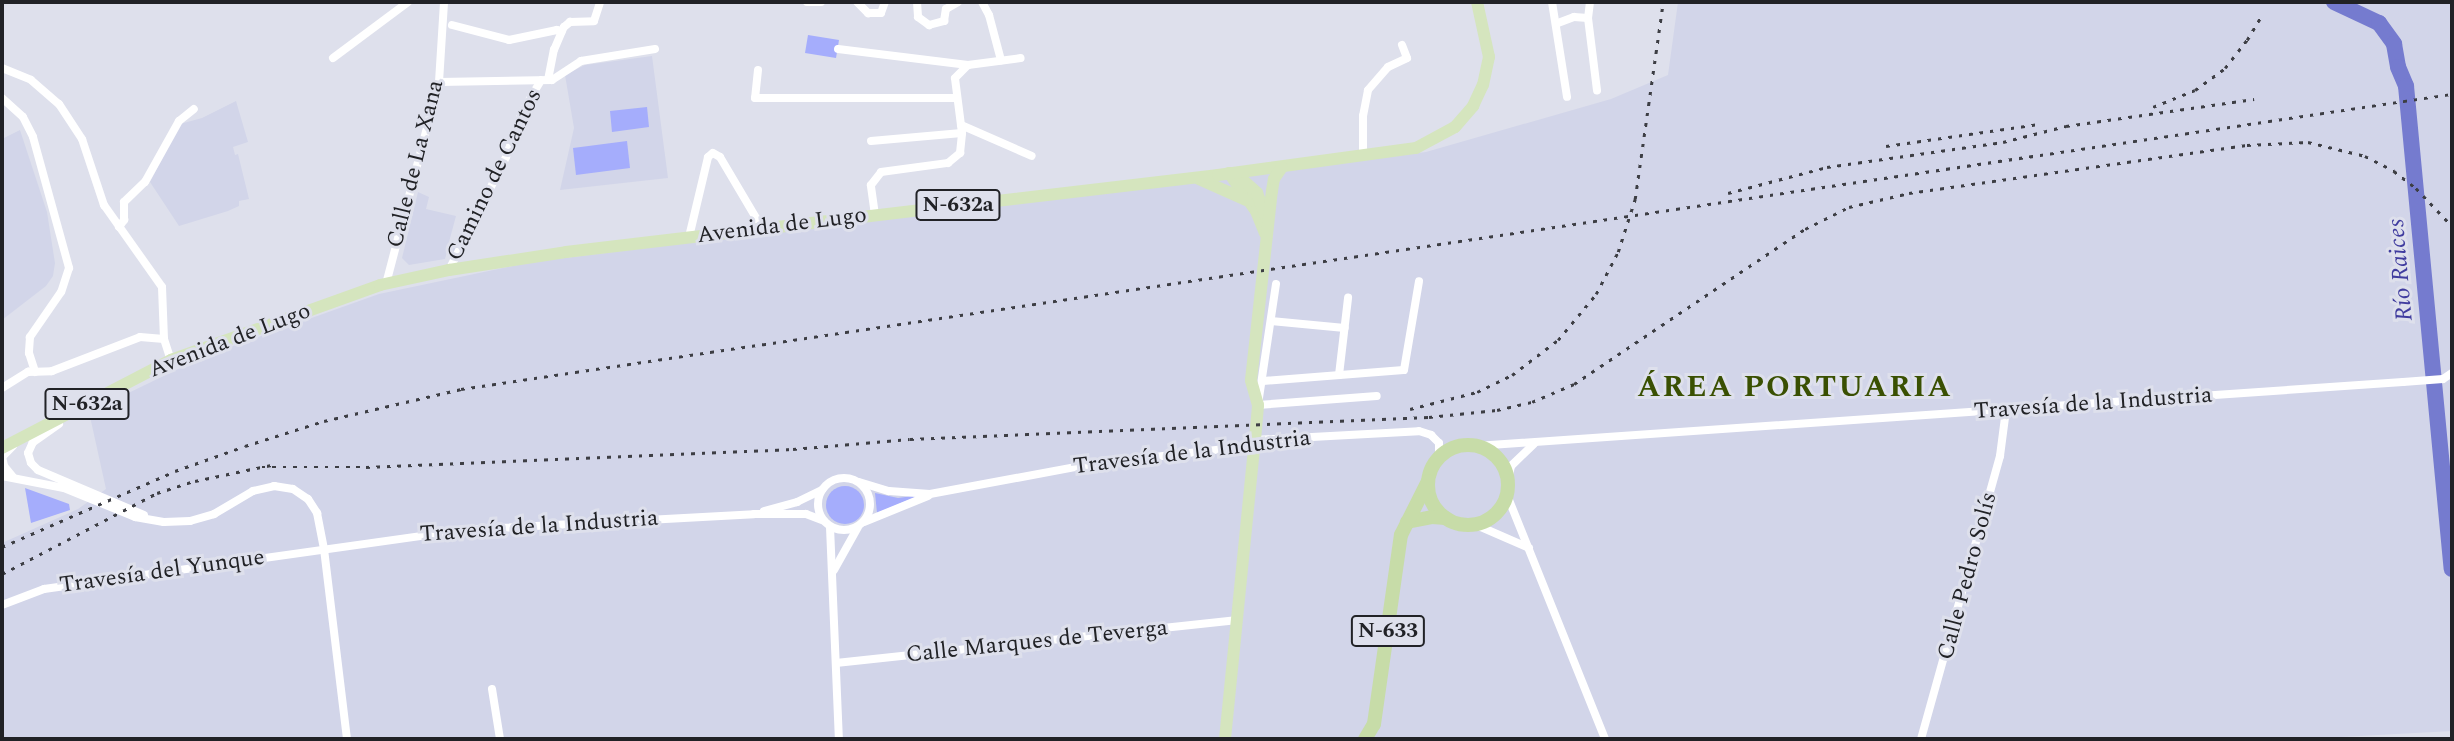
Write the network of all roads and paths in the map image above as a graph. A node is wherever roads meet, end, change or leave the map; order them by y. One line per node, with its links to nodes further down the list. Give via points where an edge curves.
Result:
1 (408, 2): 21 (street)
2 (444, 2): 28 (street, Calle de La Xana)
3 (600, 2): 17 (street, via 594,21 570,22)
4 (807, 2): 5 (street)
5 (821, 2)
6 (857, 2): 7 (street, via 868,13 880,13)
7 (885, 2)
8 (917, 2): 9 (street, via 918,17 929,25 944,21 946,9)
9 (958, 2)
10 (982, 2): 23 (street)
11 (1477, 2): 37 (main road, Avenida de Lugo / N-632a, via 1489,57 1473,106 1455,127 1433,141)
12 (1552, 2): 15 (street)
13 (1590, 2): 14 (street)
14 (1588, 18): 15 (street); 29 (street)
15 (1558, 23): 30 (street)
16 (452, 25): 17 (street, via 509,40)
17 (562, 32): 27 (street)
18 (1402, 45): 37 (street, via 1407,58 1388,67 1368,90)
19 (655, 49): 27 (street, via 582,61)
20 (838, 49): 24 (street)
21 (333, 58)
22 (1021, 58): 23 (street)
23 (1001, 60): 24 (street)
24 (968, 65): 32 (street, via 955,78)
25 (2, 68): 44 (street, via 31,80 59,104 82,139 104,205)
26 (758, 70): 32 (street, via 755,98)
27 (545, 80): 28 (street); 48 (street, Camino de Cantos, via 522,112 506,157)
28 (439, 82): 50 (street, Calle de La Xana)
29 (1597, 90)
30 (1567, 97)
31 (2, 98): 57 (street, via 23,117 33,137 69,268 61,292 30,337)
32 (957, 98): 34 (street)
33 (194, 109): 44 (street, via 179,121 145,182 124,202 124,220)
34 (961, 129): 35 (street); 36 (street); 42 (street, via 960,153 948,163 881,172 872,185)
35 (871, 141)
36 (1032, 156)
37 (1363, 156): 38 (main road, Avenida de Lugo / N-632a)
38 (1282, 167): 39 (main road, Avenida de Lugo / N-632a); 43 (main road, via 1274,179)
39 (1232, 173): 40 (main road, Avenida de Lugo / N-632a); 41 (main road); 43 (main road, via 1257,193)
40 (1195, 177): 41 (main road); 42 (main road, Avenida de Lugo / N-632a)
41 (1249, 201): 47 (main road)
42 (875, 215): 45 (main road, Avenida de Lugo / N-632a)
43 (1268, 222): 47 (main road)
44 (118, 227): 55 (street, via 162,287)
45 (762, 228): 46 (main road, Avenida de Lugo / N-632a); 46 (street, via 720,157 713,153 708,157)
46 (689, 237): 48 (main road, Avenida de Lugo / N-632a)
47 (1266, 237): 61 (main road)
48 (449, 270): 50 (main road, Avenida de Lugo / N-632a)
49 (1419, 281): 59 (street, via 1404,370)
50 (386, 284): 56 (main road, Avenida de Lugo / N-632a)
51 (1276, 284): 53 (street)
52 (1349, 298): 54 (street)
53 (1271, 321): 54 (street); 61 (street)
54 (1345, 328): 59 (street)
55 (163, 339): 56 (street); 57 (street, via 140,337 52,371)
56 (172, 360): 66 (main road, Avenida de Lugo / N-632a)
57 (35, 372): 63 (street)
58 (2452, 373): 60 (street, Travesía de la Industria)
59 (1339, 375): 61 (street)
60 (2443, 379): 62 (street, Travesía de la Industria); 67 (street, Travesía de la Industria)
61 (1257, 380): 65 (main road)
62 (2452, 383)
63 (2, 388)
64 (1377, 397): 65 (street)
65 (1258, 405): 69 (main road)
66 (80, 408): 68 (main road, Avenida de Lugo / N-632a); 80 (street, via 33,442 29,453 38,470)
67 (2006, 410): 70 (street, Travesía de la Industria); 102 (street, Calle Pedro Solís, via 2000,456)
68 (19, 439): 72 (main road, Avenida de Lugo / N-632a); 76 (street, via 2,457)
69 (1255, 440): 73 (street, Travesía de la Industria, via 1419,431 1439,443); 81 (street, Travesía de la Industria, via 1249,446 1089,464); 93 (main road)
70 (1534, 444): 71 (street, Travesía de la Industria); 74 (street)
71 (1476, 446): 73 (highway, Travesía de la Industria, via 1456,446); 74 (highway, via 1490,451)
72 (2, 448)
73 (1439, 457): 77 (highway)
74 (1505, 473): 82 (highway)
75 (2, 475): 76 (street)
76 (13, 477): 80 (street)
77 (1428, 481): 84 (highway, via 1432,504); 85 (highway)
78 (859, 482): 79 (street, Travesía de la Industria, via 843,478); 81 (street, Travesía de la Industria, via 889,491); 88 (street, via 871,505)
79 (822, 490): 83 (street, Travesía de la Industria); 86 (street, via 818,506)
80 (90, 494): 89 (street, via 164,522 214,514 274,486 293,489 308,499 317,513)
81 (930, 494): 88 (street, Travesía de la Industria)
82 (1507, 495): 87 (highway, via 1494,516); 90 (street)
83 (754, 513): 86 (street, Travesía de la Industria, via 806,514); 89 (street, Travesía de la Industria, via 503,526)
84 (1446, 518): 85 (highway); 87 (highway)
85 (1407, 522): 100 (highway, N-633, via 1374,724)
86 (827, 524): 88 (street, Travesía de la Industria, via 840,530); 91 (street)
87 (1474, 524): 90 (street)
88 (861, 525): 91 (street)
89 (324, 548): 92 (street, Travesía del Yunque, via 44,589); 96 (street)
90 (1529, 548): 101 (street)
91 (834, 570): 94 (street)
92 (2, 605)
93 (1238, 620): 94 (street, Calle Marques de Teverga); 99 (main road)
94 (836, 663): 98 (street)
95 (492, 689): 97 (street)
96 (347, 739)
97 (500, 739)
98 (839, 739)
99 (1225, 739)
100 (1365, 739)
101 (1605, 739)
102 (1922, 739)

